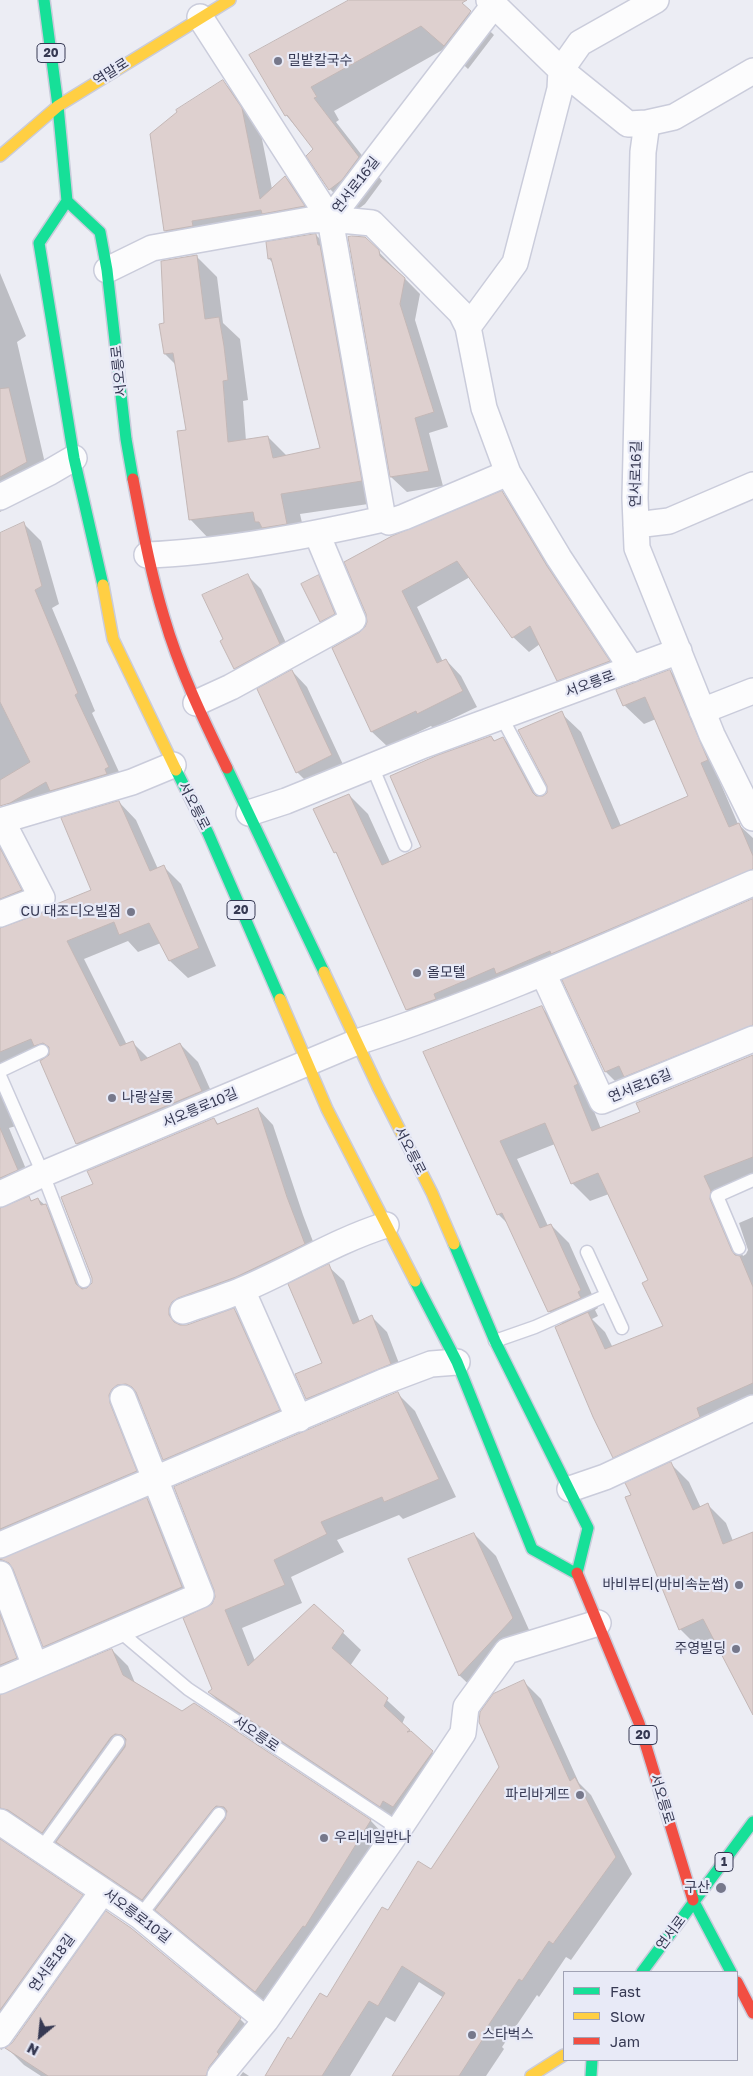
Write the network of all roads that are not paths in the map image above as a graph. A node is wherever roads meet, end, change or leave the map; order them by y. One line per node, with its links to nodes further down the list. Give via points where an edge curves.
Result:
1 (44, 0): 8 (main road, 20)
2 (230, 0): 5 (main road, 역말로)
3 (656, 0): 6 (street, via 580,43)
4 (492, 3): 6 (street, 연서로16길); 12 (street, 연서로16길)
5 (200, 17): 8 (main road, 역말로); 12 (street)
6 (561, 70): 9 (street, 연서로16길, via 628,124); 14 (street, via 560,89 515,263)
7 (753, 71): 9 (street, 연서로16길, via 674,117)
8 (58, 106): 10 (main road, 역말로); 11 (main road, 20)
9 (647, 123): 20 (street, 연서로16길)
10 (0, 156)
11 (67, 200): 13 (main road, 서오릉로, via 100,232); 15 (main road, 서오릉로 / 20, via 39,243)
12 (330, 219): 13 (street, via 152,248); 14 (street, 연서로16길, via 372,223 461,313); 19 (street)
13 (108, 270): 22 (main road, 서오릉로, via 126,439)
14 (468, 327): 16 (street, 연서로16길, via 484,408)
15 (74, 458): 18 (street); 29 (main road, 서오릉로 / 20, via 100,565 113,639)
16 (508, 474): 19 (street); 24 (street, 연서로16길)
17 (753, 485): 20 (street, 연서로16길, via 669,521)
18 (0, 497)
19 (400, 523): 21 (street)
20 (636, 525): 23 (street, 연서로16길, via 638,548)
21 (317, 534): 22 (street, via 176,554); 26 (street, via 353,620)
22 (147, 555): 26 (main road, 서오릉로, via 164,618)
23 (679, 652): 24 (street, 서오릉로); 27 (street, 연서로16길)
24 (632, 668): 28 (street, 서오릉로)
25 (753, 691): 27 (street)
26 (196, 703): 32 (main road, 서오릉로)
27 (702, 711): 33 (street, 연서로16길)
28 (502, 716): 30 (street, 서오릉로); 31 (lane)
29 (173, 765): 34 (street, 서오릉로, via 132,782); 42 (main road, 서오릉로 / 20, via 208,833)
30 (372, 766): 32 (street, 서오릉로, via 286,802); 35 (lane)
31 (540, 789)
32 (249, 813): 40 (main road, 서오릉로)
33 (753, 818)
34 (1, 821): 37 (street, via 42,898)
35 (405, 846)
36 (753, 883): 38 (street)
37 (0, 914)
38 (542, 973): 39 (street, 연서로16길, via 602,1102); 40 (street)
39 (753, 1039)
40 (356, 1042): 42 (street, 서오릉로10길); 56 (main road, 서오릉로, via 432,1193)
41 (42, 1051): 43 (lane)
42 (307, 1063): 45 (street, 서오릉로10길); 48 (main road, 서오릉로 / 20)
43 (0, 1071)
44 (0, 1076): 45 (lane)
45 (43, 1174): 47 (street, 서오릉로10길); 51 (lane)
46 (753, 1180): 49 (lane, via 717,1196)
47 (0, 1194)
48 (386, 1225): 52 (street); 57 (main road, 서오릉로 / 20)
49 (739, 1248)
50 (587, 1252): 53 (lane)
51 (84, 1282)
52 (242, 1290): 54 (street); 60 (street)
53 (607, 1295): 55 (lane); 56 (lane)
54 (184, 1311)
55 (622, 1328)
56 (495, 1342): 62 (main road, 서오릉로)
57 (457, 1362): 60 (street, via 431,1364); 65 (main road, 서오릉로 / 20, via 532,1549)
58 (123, 1398): 61 (street)
59 (753, 1408): 62 (street, via 605,1478)
60 (299, 1419): 61 (street)
61 (156, 1479): 63 (street); 67 (street, via 201,1595)
62 (570, 1489): 65 (main road, 서오릉로, via 588,1528)
63 (0, 1545)
64 (0, 1574): 68 (street)
65 (577, 1574): 66 (main road, 서오릉로 / 20)
66 (598, 1623): 74 (street, via 506,1651 466,1707 464,1733); 77 (main road, 서오릉로 / 20, via 639,1724)
67 (118, 1630): 68 (street); 74 (lane, 서오릉로, via 188,1689)
68 (36, 1666): 69 (street)
69 (0, 1681)
70 (118, 1742): 75 (lane)
71 (219, 1814): 78 (lane)
72 (0, 1822): 75 (street, 서오릉로10길)
73 (753, 1822): 77 (main road, 연서로 / 1)
74 (400, 1829): 83 (street)
75 (40, 1850): 76 (street, 서오릉로10길)
76 (103, 1891): 78 (street, 서오릉로10길); 84 (street, 연서로18길)
77 (694, 1902): 79 (main road, 연서로 / 1); 80 (main road, 서오릉로 / 20)
78 (140, 1916): 83 (street, 서오릉로10길)
79 (643, 1971)
80 (730, 1971)
81 (738, 1984): 82 (main road)
82 (753, 2013)
83 (266, 2020): 87 (street)
84 (0, 2035)
85 (563, 2056): 88 (main road)
86 (592, 2061): 89 (main road)
87 (220, 2076)
88 (531, 2076)
89 (591, 2076)

